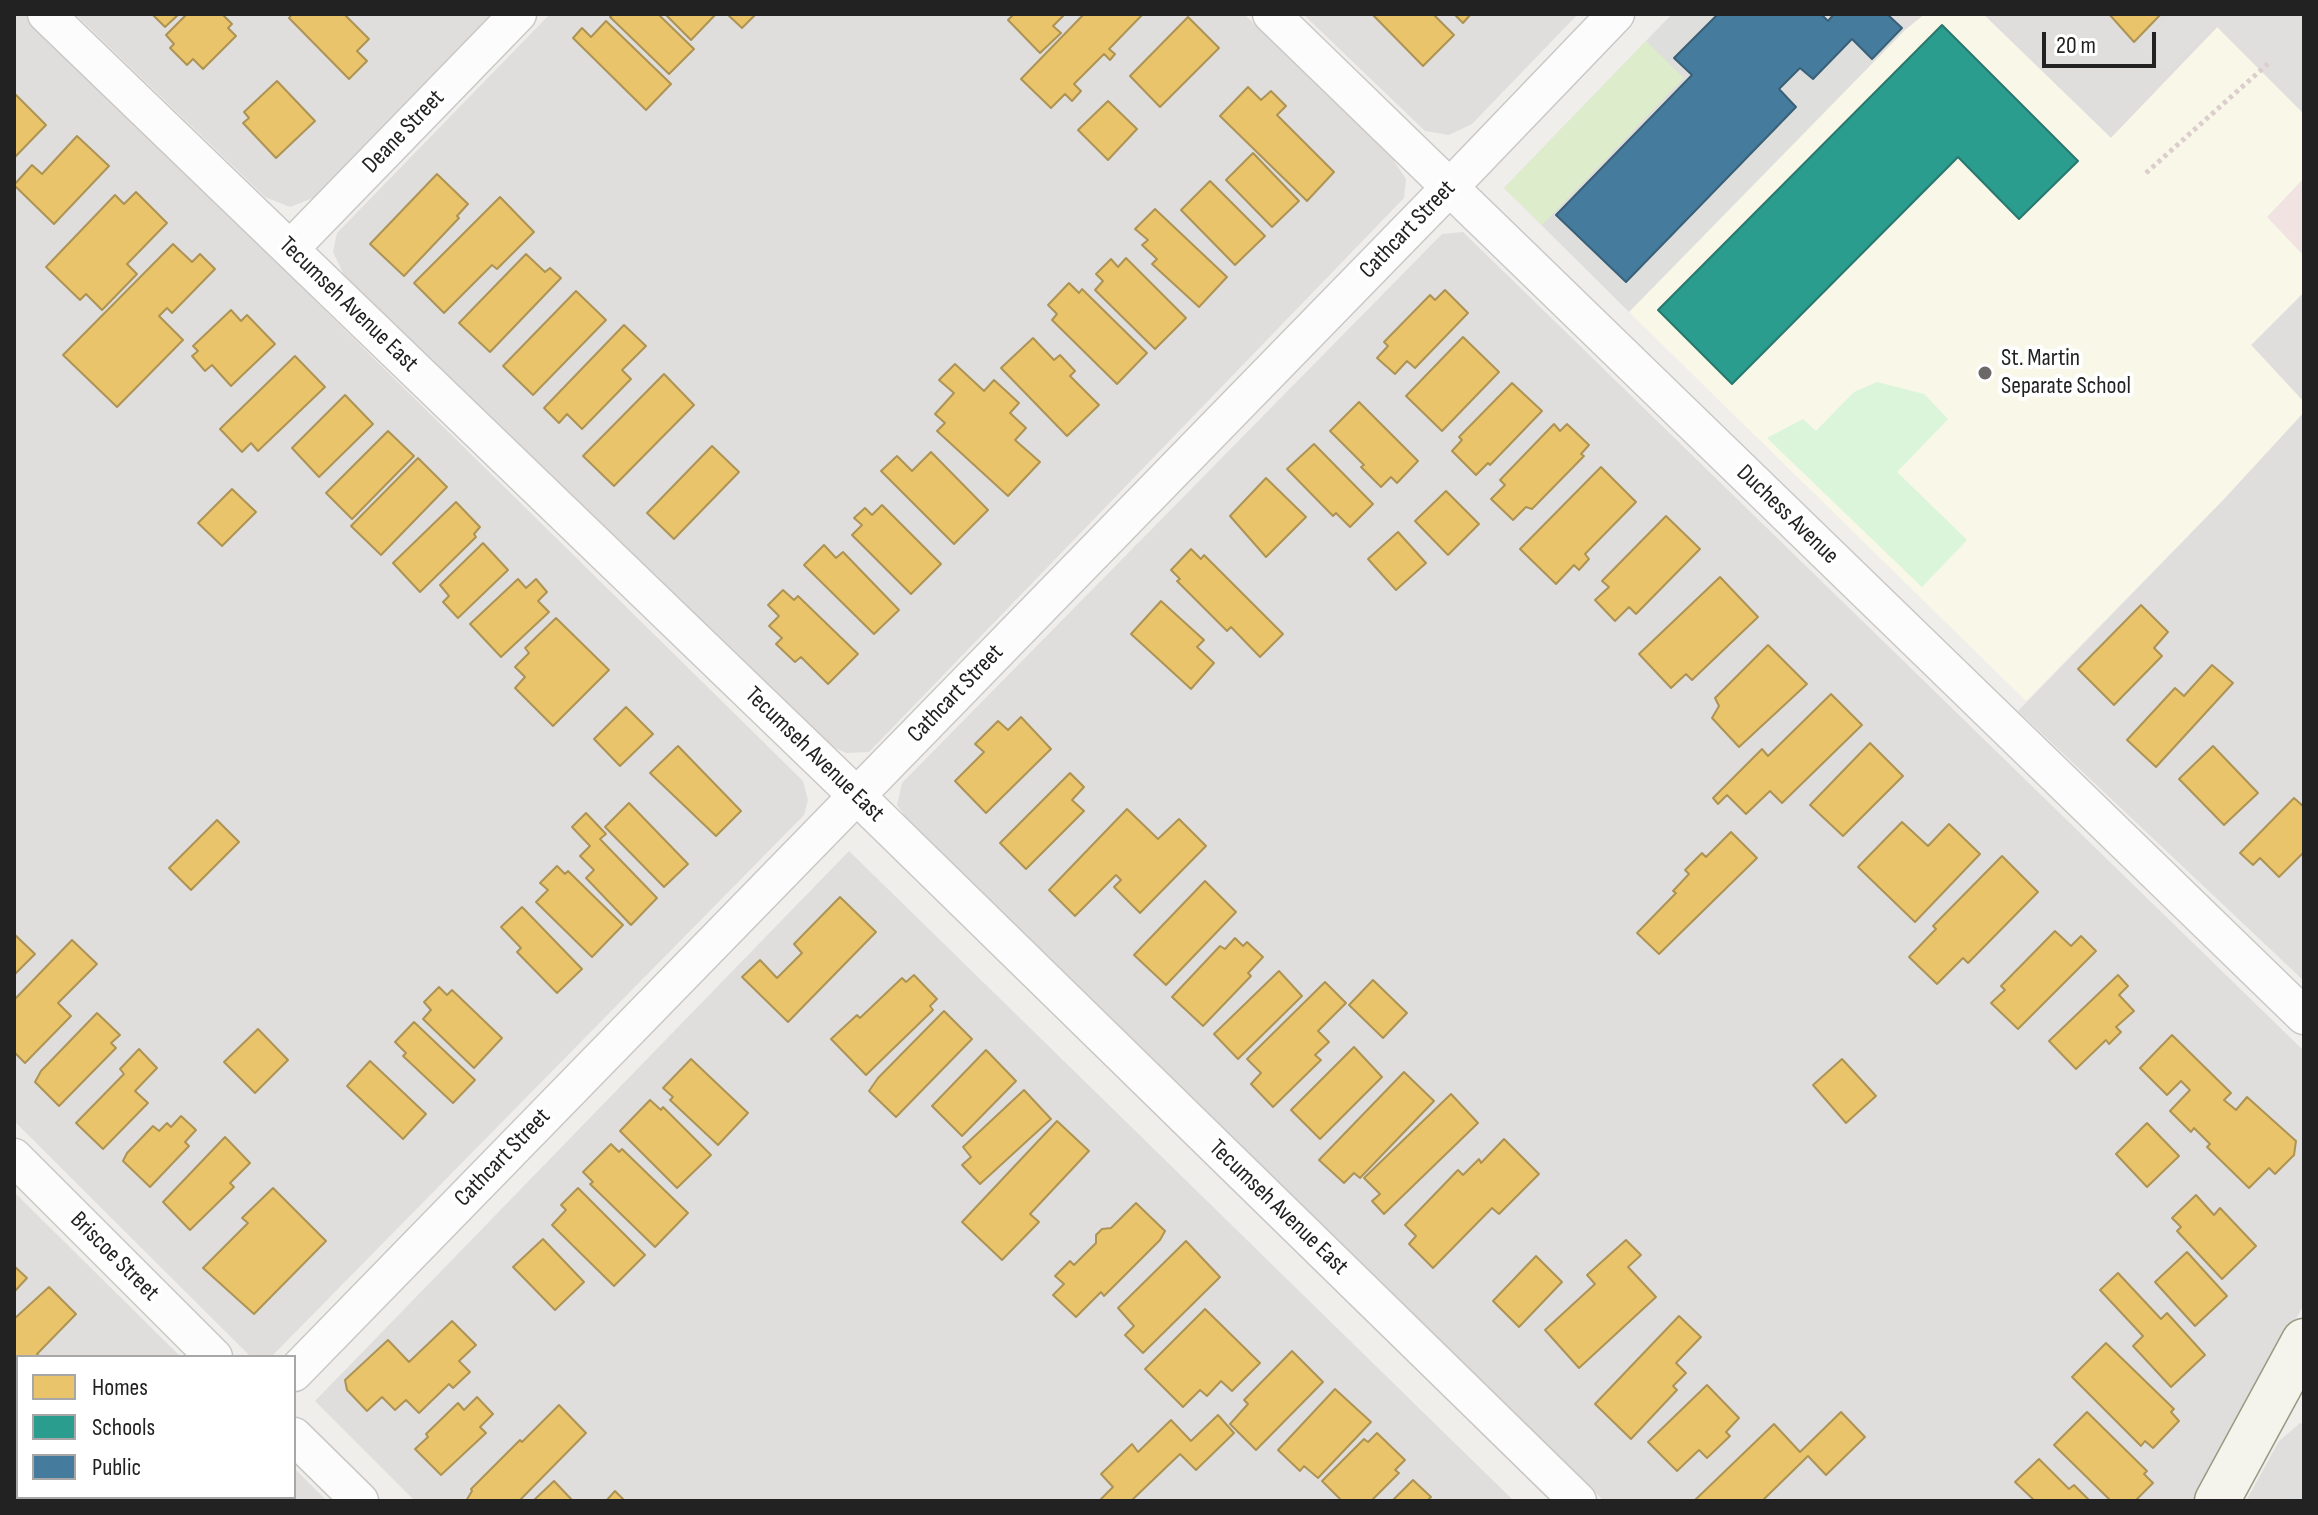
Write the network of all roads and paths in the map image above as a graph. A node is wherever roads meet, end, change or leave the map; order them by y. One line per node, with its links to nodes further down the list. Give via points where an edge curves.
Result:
1 (46, 14): 8 (street, Tecumseh Avenue East)
2 (518, 14): 8 (street, Deane Street)
3 (1271, 14): 7 (street, Duchess Avenue)
4 (1616, 14): 7 (street, Cathcart Street)
5 (2271, 61): 6 (path)
6 (2146, 173)
7 (1449, 188): 9 (street, Cathcart Street); 10 (street, Duchess Avenue)
8 (290, 249): 9 (street, Tecumseh Avenue East)
9 (857, 796): 14 (street, Cathcart Street); 18 (street, Tecumseh Avenue East)
10 (2304, 1016)
11 (14, 1157): 13 (street, Briscoe Street)
12 (2304, 1341): 15 (street)
13 (212, 1355)
14 (296, 1371)
15 (2293, 1388): 19 (street)
16 (296, 1438): 17 (street)
17 (360, 1501)
18 (1578, 1501)
19 (2217, 1501)

